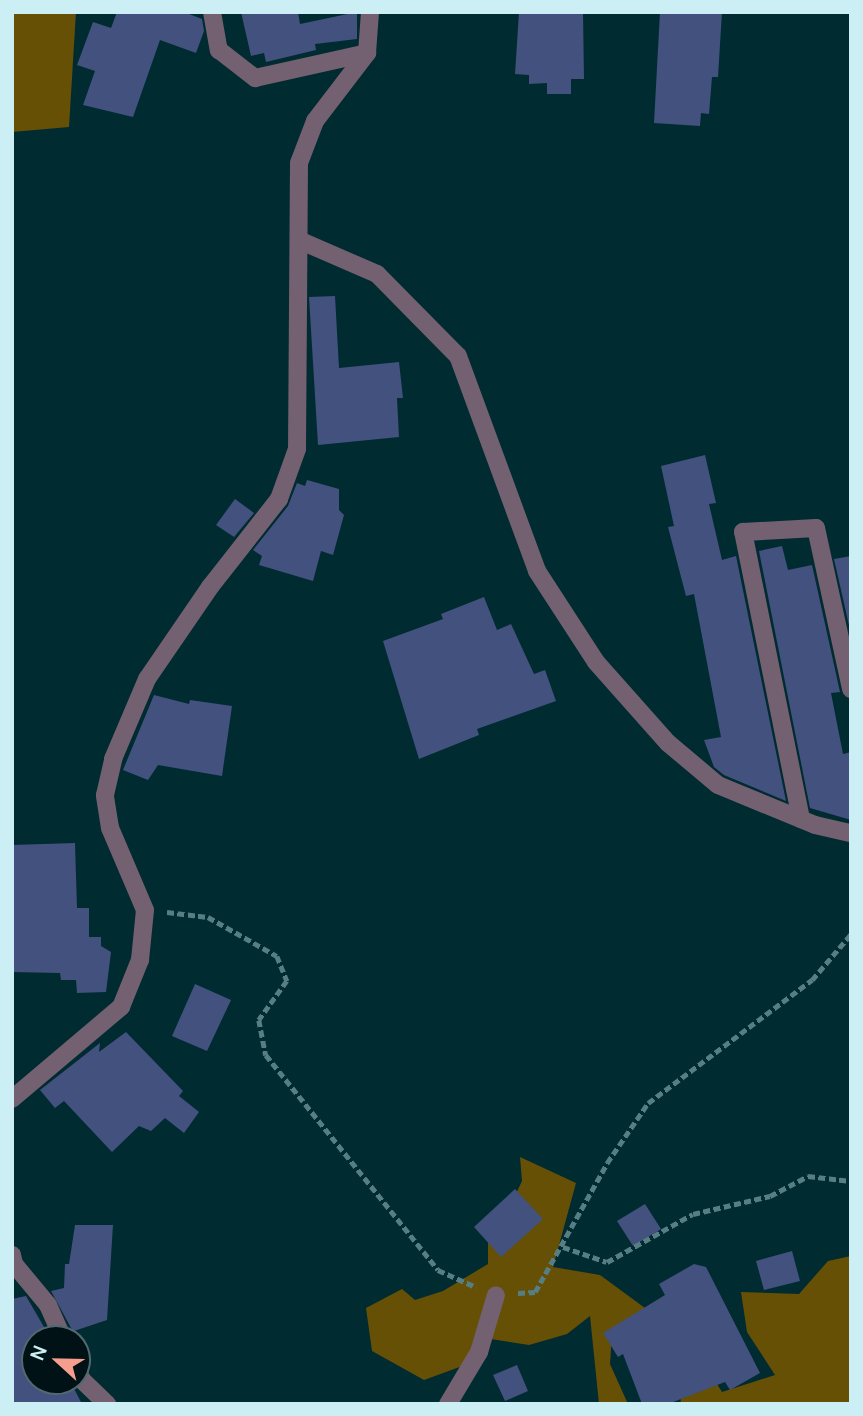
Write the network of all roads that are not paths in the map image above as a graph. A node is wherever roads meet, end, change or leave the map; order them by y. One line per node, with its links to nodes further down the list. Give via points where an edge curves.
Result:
1 (212, 12): 3 (street, via 219,50 255,78)
2 (370, 12): 3 (street)
3 (368, 53): 4 (street, via 315,121 299,163)
4 (301, 241): 6 (street, via 377,274 458,356 537,571 596,662 668,743 718,785); 8 (street, via 294,367 297,449 279,499 210,587 147,679 113,759 105,795 110,828 145,910 140,960 121,1007)
5 (851, 689): 6 (street, via 816,528 743,532)
6 (801, 819): 7 (street)
7 (851, 834)
8 (12, 1098)
9 (12, 1255): 11 (street)
10 (496, 1295): 14 (street, via 479,1352)
11 (57, 1325)
12 (91, 1389): 13 (street)
13 (107, 1404)
14 (448, 1404)

